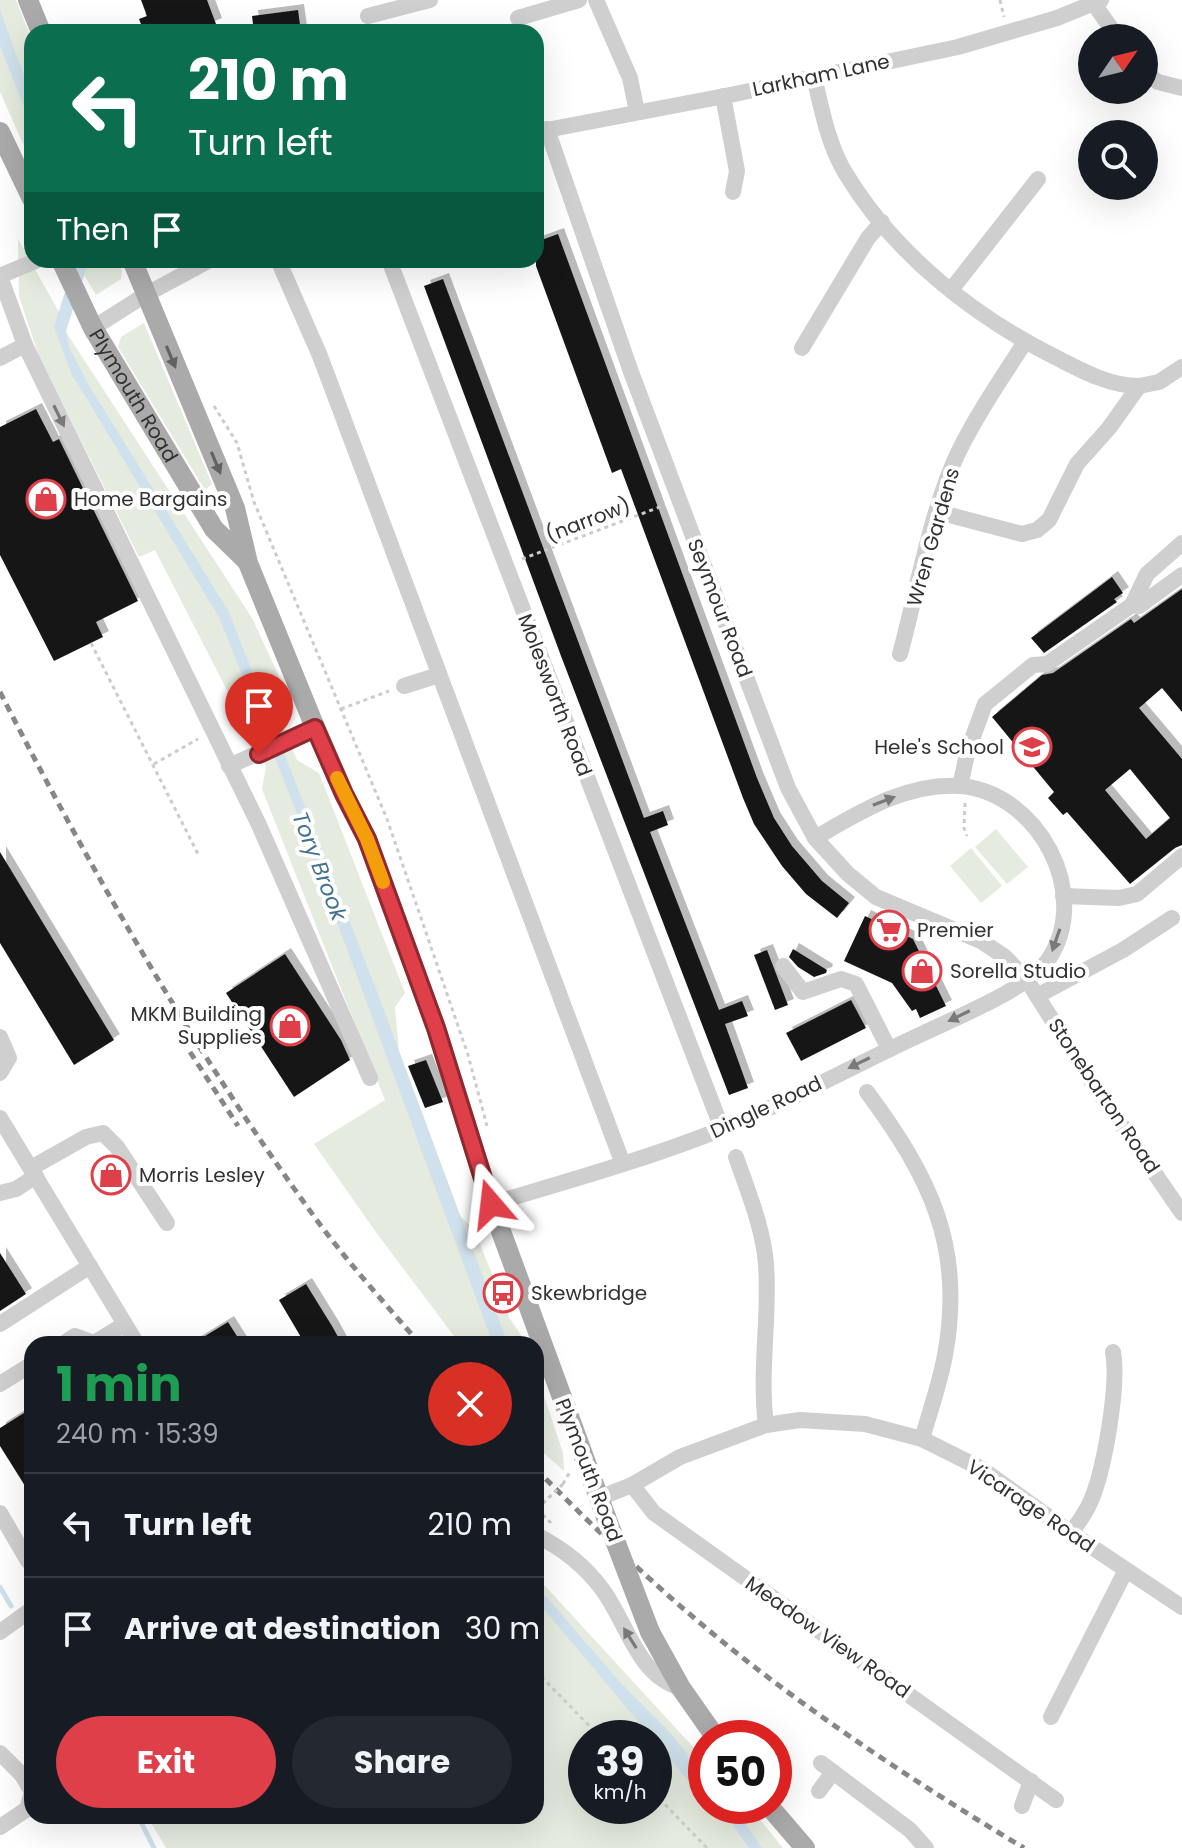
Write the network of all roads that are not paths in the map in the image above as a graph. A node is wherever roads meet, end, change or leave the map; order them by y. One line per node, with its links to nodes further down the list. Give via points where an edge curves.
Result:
1 (28, 0): 9 (main road)
2 (430, 0): 6 (street)
3 (579, 0): 8 (street)
4 (596, 0): 15 (street, via 630,78)
5 (1098, 2): 10 (street); 11 (street, Larkham Lane, via 958,47)
6 (392, 5): 7 (street)
7 (368, 16)
8 (518, 18)
9 (38, 24)
10 (1110, 24)
11 (814, 77): 14 (street, Larkham Lane); 22 (street, via 830,142 845,173)
12 (1158, 82): 13 (street)
13 (1182, 88)
14 (723, 96): 15 (street, Larkham Lane); 21 (street, via 737,171)
15 (637, 112): 16 (street, Larkham Lane)
16 (544, 130)
17 (0, 132): 20 (main road)
18 (544, 135): 49 (street, Seymour Road, via 788,788)
19 (1038, 179): 29 (street)
20 (24, 182)
21 (733, 192)
22 (882, 222): 29 (street); 34 (street)
23 (24, 266): 33 (street, via 0,276)
24 (65, 268): 31 (main road, Plymouth Road)
25 (135, 268): 30 (main road, Plymouth Road)
26 (195, 268): 30 (street)
27 (282, 268): 44 (street, via 320,356)
28 (392, 268): 62 (street, Molesworth Road)
29 (951, 290): 32 (street)
30 (145, 295): 31 (street); 40 (main road, Plymouth Road, one-way to 40, via 235,508)
31 (93, 328): 40 (main road, Plymouth Road, via 214,529)
32 (1025, 342): 37 (street, via 1113,383); 38 (street, Wren Gardens, via 957,455)
33 (25, 345): 35 (street); 47 (street, one-way to 47)
34 (802, 348)
35 (0, 358)
36 (1182, 367): 37 (street, via 1159,382)
37 (1139, 386): 38 (street, via 1077,464 1049,520 1037,530 1022,534)
38 (938, 512): 43 (street, Wren Gardens)
39 (1182, 543): 42 (street, via 1147,574)
40 (248, 563): 46 (main road, Plymouth Road)
41 (1182, 575): 42 (street, via 1139,606)
42 (1132, 605): 48 (street, via 1047,664 1033,665 985,704 968,750)
43 (900, 654)
44 (439, 675): 45 (street); 64 (street)
45 (404, 686)
46 (315, 728): 47 (street); 67 (main road, Plymouth Road, via 367,839 436,1028)
47 (229, 766): 59 (street)
48 (965, 787): 49 (street, one-way to 48, via 867,808 915,789); 51 (street, via 988,792 1022,813 1040,832 1056,860)
49 (815, 838): 54 (street, Seymour Road, via 876,897 981,941)
50 (1182, 856): 51 (street, via 1137,894)
51 (1063, 896): 54 (street, one-way to 54, via 1048,962)
52 (1172, 918): 55 (street)
53 (783, 966): 57 (street, via 803,992 841,979 856,984)
54 (1027, 980): 55 (street, Stonebarton Road); 57 (street, Dingle Road, one-way to 57)
55 (1037, 996): 68 (street, Stonebarton Road)
56 (0, 1037): 58 (street, via 9,1058)
57 (889, 1049): 62 (street, Dingle Road, one-way to 62)
58 (0, 1073)
59 (370, 1078)
60 (867, 1092): 81 (street, via 927,1185 943,1228 951,1315)
61 (0, 1118): 65 (street)
62 (722, 1129): 64 (street, Dingle Road)
63 (736, 1157): 80 (street, via 765,1262)
64 (623, 1164): 67 (street, Dingle Road)
65 (33, 1172): 66 (street, via 16,1189); 69 (street, via 86,1137 103,1133); 70 (street)
66 (0, 1193)
67 (491, 1204): 75 (main road, Plymouth Road)
68 (1182, 1213)
69 (167, 1223)
70 (90, 1266): 71 (street); 72 (street)
71 (0, 1324)
72 (125, 1324): 73 (street); 74 (street)
73 (105, 1336)
74 (132, 1336)
75 (539, 1336)
76 (544, 1349): 83 (main road, Plymouth Road)
77 (1113, 1352): 85 (street, via 1115,1379 1104,1453 1089,1505)
78 (24, 1369): 79 (street)
79 (0, 1384)
80 (766, 1425): 81 (street, Vicarage Road, via 800,1420 865,1424); 82 (street, Vicarage Road, via 680,1457)
81 (922, 1439): 85 (street, Vicarage Road, via 982,1469)
82 (632, 1485): 83 (street, Vicarage Road); 97 (street, Meadow View Road, via 654,1513)
83 (602, 1507): 92 (main road, Plymouth Road, bridge, via 650,1632)
84 (0, 1513): 87 (street)
85 (1071, 1533): 88 (street, Vicarage Road)
86 (544, 1540): 92 (street, one-way to 86, via 664,1684 642,1658 603,1591 573,1557)
87 (24, 1554)
88 (1126, 1570): 89 (street, Vicarage Road); 93 (street)
89 (1182, 1607)
90 (24, 1615): 91 (street)
91 (0, 1632)
92 (681, 1688): 94 (main road, Plymouth Road)
93 (1051, 1717)
94 (703, 1720)
95 (0, 1753): 96 (street)
96 (24, 1778)
97 (1031, 1781): 99 (street, Meadow View Road); 100 (street)
98 (819, 1791): 105 (street, via 827,1768)
99 (1056, 1800)
100 (1022, 1806)
101 (24, 1811): 103 (street)
102 (784, 1824): 104 (main road)
103 (0, 1827)
104 (805, 1848)
105 (926, 1848)

